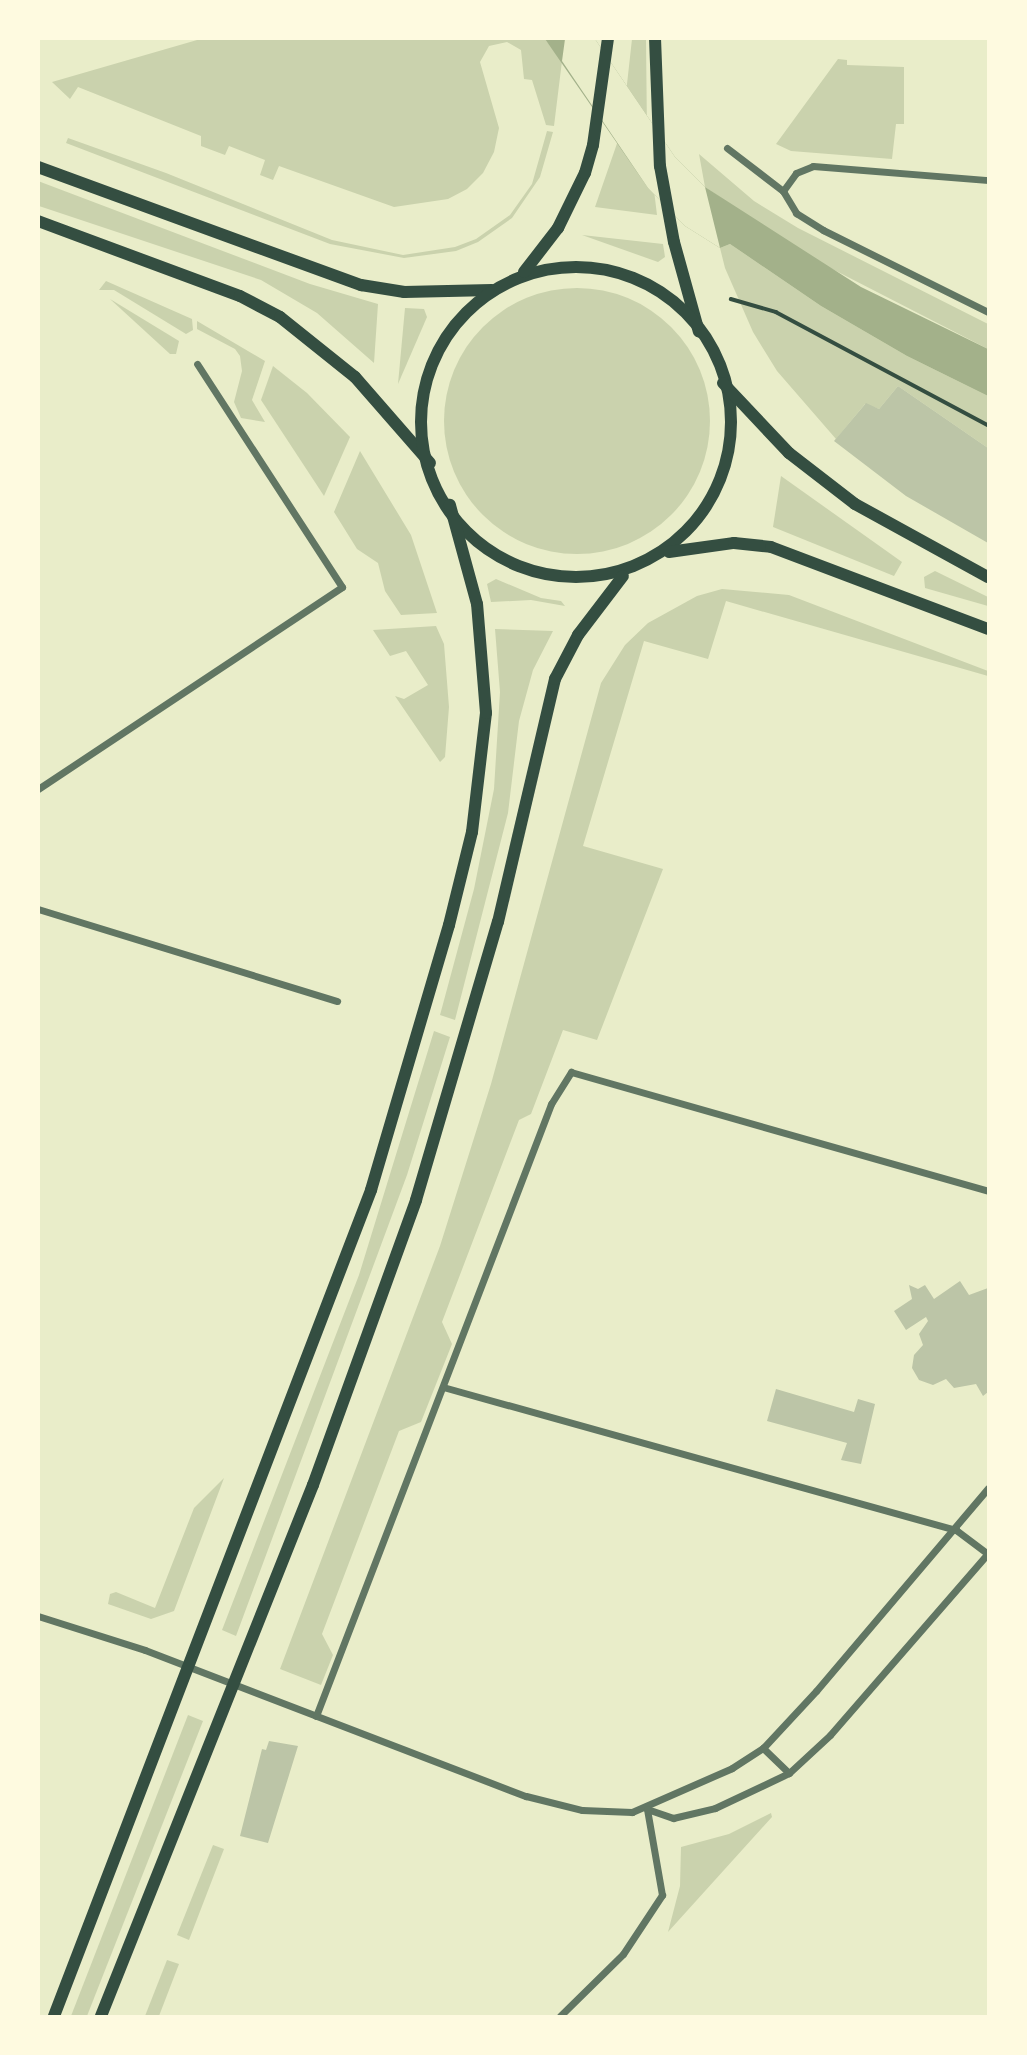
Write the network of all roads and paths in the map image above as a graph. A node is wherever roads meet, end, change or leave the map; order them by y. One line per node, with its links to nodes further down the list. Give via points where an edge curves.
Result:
1 (608, 38): 8 (main road, via 598,114 576,196)
2 (655, 38): 12 (main road, via 656,128 667,208)
3 (727, 148): 6 (street)
4 (38, 167): 9 (main road, via 361,285 404,292)
5 (989, 180): 6 (street, via 813,166 796,173)
6 (783, 191): 11 (street, via 796,213 823,230)
7 (38, 221): 16 (main road, via 240,296 280,317 355,377)
8 (524, 272): 9 (main road); 12 (main road, via 579,262 626,272 668,300)
9 (492, 290): 16 (main road, via 457,323 431,364 423,413)
10 (731, 299): 15 (path, via 776,312)
11 (989, 312)
12 (701, 340): 14 (main road)
13 (197, 364): 22 (street, via 342,587)
14 (720, 381): 18 (main road, via 731,424 723,473 709,502); 20 (main road, via 789,453 855,504)
15 (989, 425)
16 (433, 466): 17 (main road)
17 (450, 505): 19 (main road, via 482,543 530,572 569,580); 31 (main road, via 475,592 484,667 483,761 472,832 371,1191)
18 (669, 552): 19 (main road); 21 (main road, via 734,543 771,547)
19 (623, 576): 32 (main road, via 578,635 555,679 498,922 416,1200 313,1485)
20 (989, 577)
21 (989, 629)
22 (38, 789)
23 (38, 909): 24 (street)
24 (337, 1001)
25 (989, 1191): 26 (street, via 571,1072 551,1104)
26 (443, 1387): 28 (street); 33 (street)
27 (989, 1488): 28 (street)
28 (956, 1530): 29 (street); 34 (street)
29 (988, 1553): 35 (street, via 830,1735)
30 (38, 1616): 31 (street)
31 (190, 1667): 32 (street); 37 (main road)
32 (234, 1684): 33 (street); 38 (main road)
33 (316, 1716): 36 (street, via 526,1796 582,1810)
34 (763, 1748): 35 (street); 36 (street)
35 (789, 1773): 36 (street, via 716,1808 673,1818)
36 (647, 1810): 39 (street, via 662,1895 623,1954)
37 (54, 2017)
38 (101, 2017)
39 (560, 2017)

